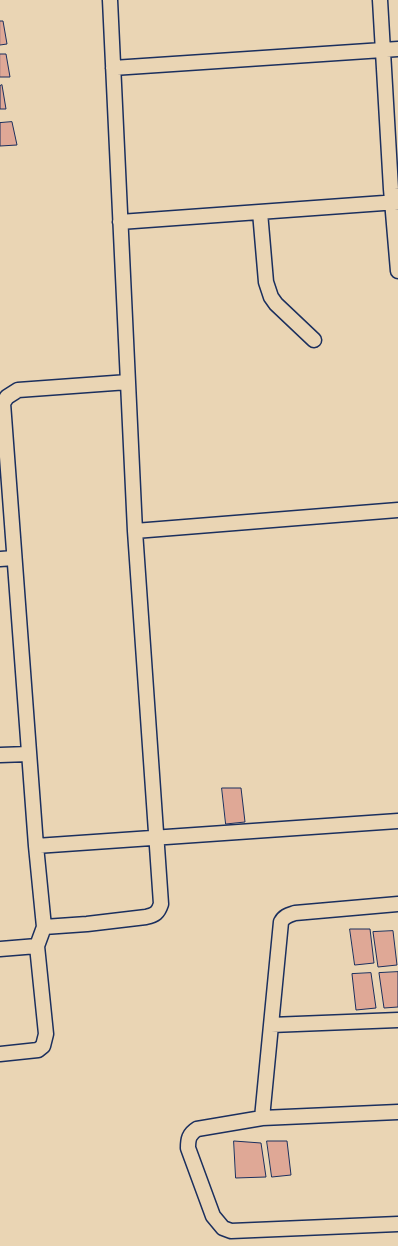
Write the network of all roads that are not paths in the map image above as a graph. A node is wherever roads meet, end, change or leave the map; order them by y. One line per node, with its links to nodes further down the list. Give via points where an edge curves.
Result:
1 (110, 0): 5 (street)
2 (380, 0): 4 (street)
3 (398, 49): 4 (street)
4 (383, 50): 5 (street); 6 (street)
5 (113, 68): 8 (street)
6 (395, 202): 7 (street); 9 (street)
7 (260, 212): 8 (street); 10 (street, via 266,282 271,296 276,304)
8 (120, 222): 11 (street)
9 (398, 271)
10 (314, 340)
11 (128, 382): 13 (street); 14 (street, via 18,390 3,403)
12 (398, 510): 13 (street)
13 (135, 531): 19 (street)
14 (14, 558): 15 (street); 16 (street)
15 (0, 559)
16 (29, 754): 17 (street); 20 (street)
17 (0, 755)
18 (398, 821): 19 (street)
19 (157, 838): 20 (street); 22 (street, via 161,904 155,915)
20 (36, 846): 22 (street)
21 (398, 904): 26 (street, via 285,916 281,922)
22 (44, 927): 23 (street)
23 (37, 946): 24 (street); 27 (street, via 45,1041 38,1050)
24 (0, 949)
25 (398, 1020): 26 (street)
26 (271, 1025): 29 (street)
27 (0, 1054)
28 (398, 1112): 29 (street)
29 (262, 1118): 30 (street, via 197,1129 191,1133 188,1140 188,1148 213,1216 223,1228 231,1231)
30 (398, 1224)

